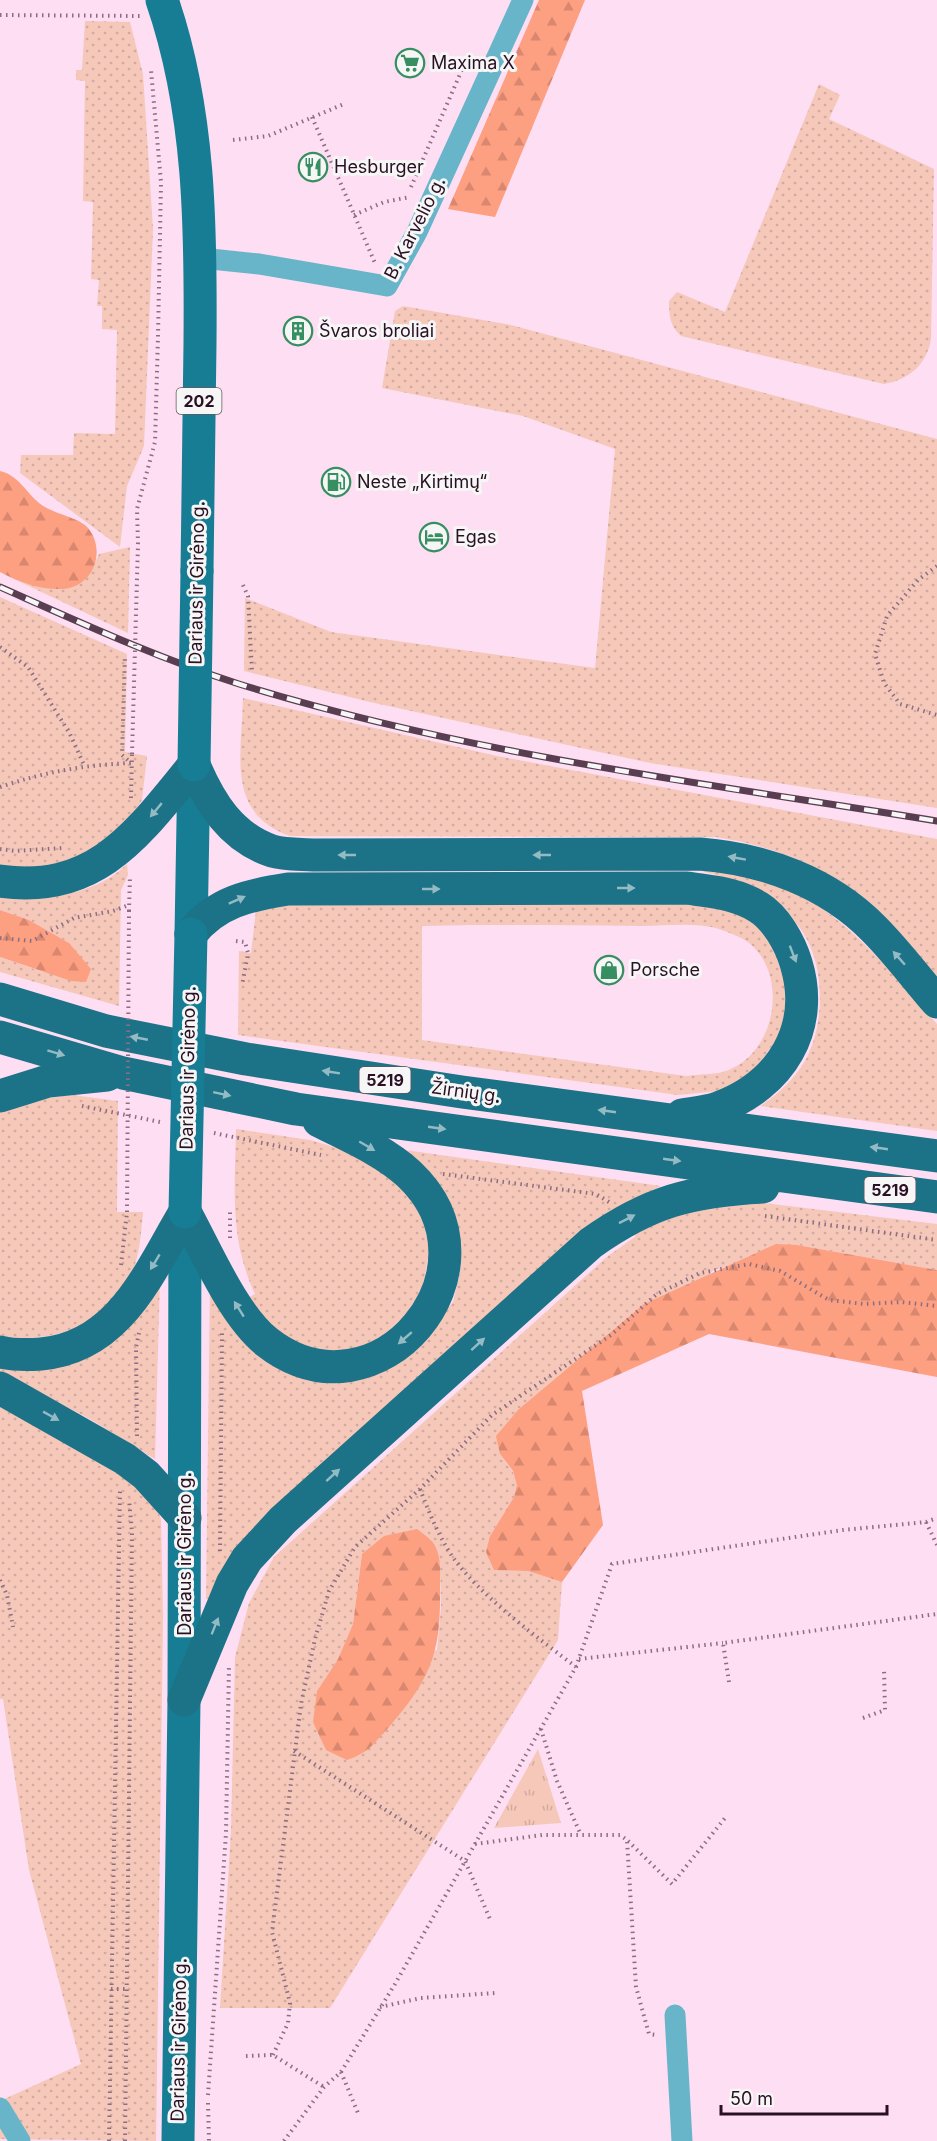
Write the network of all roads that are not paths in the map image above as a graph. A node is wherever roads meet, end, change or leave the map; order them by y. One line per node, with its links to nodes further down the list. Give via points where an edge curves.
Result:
1 (523, 0): 4 (street, B. Karvelio g., via 387,286)
2 (147, 8): 3 (main road, Dariaus ir Girėno g. / 202)
3 (162, 19): 4 (main road, Dariaus ir Girėno g. / 202, via 196,165)
4 (201, 258): 5 (main road, Dariaus ir Girėno g. / 202, bridge)
5 (194, 765): 6 (highway, one-way to 6, via 130,840 105,861 78,875 49,883); 7 (main road, Dariaus ir Girėno g.); 9 (highway, one-way to 5, via 873,928 837,899 774,867 737,857 700,854 314,855 274,851 253,842 227,823 214,808)
6 (0, 881)
7 (191, 934): 14 (highway, one-way to 14, via 214,910 248,895 288,889 687,888 732,895 759,907 792,949 803,1006 797,1036 768,1078 746,1094 718,1108); 18 (main road, Dariaus ir Girėno g., bridge)
8 (0, 999): 14 (highway, Žirnių g. / 5219, one-way to 8, via 246,1059 106,1031)
9 (937, 1002)
10 (0, 1037): 11 (highway, 5219, one-way to 11)
11 (123, 1073): 12 (highway, via 48,1081); 13 (highway, 5219, one-way to 13)
12 (0, 1096)
13 (296, 1109): 16 (highway, 5219, one-way to 16); 18 (highway, one-way to 18, via 387,1157 425,1193 440,1225 445,1262 440,1288 428,1315 408,1337 385,1354 334,1367 300,1361 283,1353 266,1341 235,1303)
14 (665, 1119): 15 (highway, Žirnių g. / 5219, one-way to 14)
15 (937, 1156)
16 (842, 1183): 17 (highway, 5219); 22 (highway, one-way to 16, via 232,1584 247,1559 283,1520 582,1251 624,1219 673,1199 712,1190)
17 (937, 1197)
18 (185, 1212): 19 (highway, one-way to 19, via 124,1312 96,1337 62,1352); 21 (main road, Dariaus ir Girėno g.)
19 (0, 1352)
20 (0, 1388): 21 (highway, one-way to 21, via 123,1473 146,1475)
21 (185, 1518): 22 (main road, Dariaus ir Girėno g.)
22 (184, 1700): 26 (main road, Dariaus ir Girėno g.)
23 (675, 2015): 27 (street)
24 (0, 2108): 25 (street)
25 (20, 2141)
26 (178, 2141)
27 (682, 2141)

